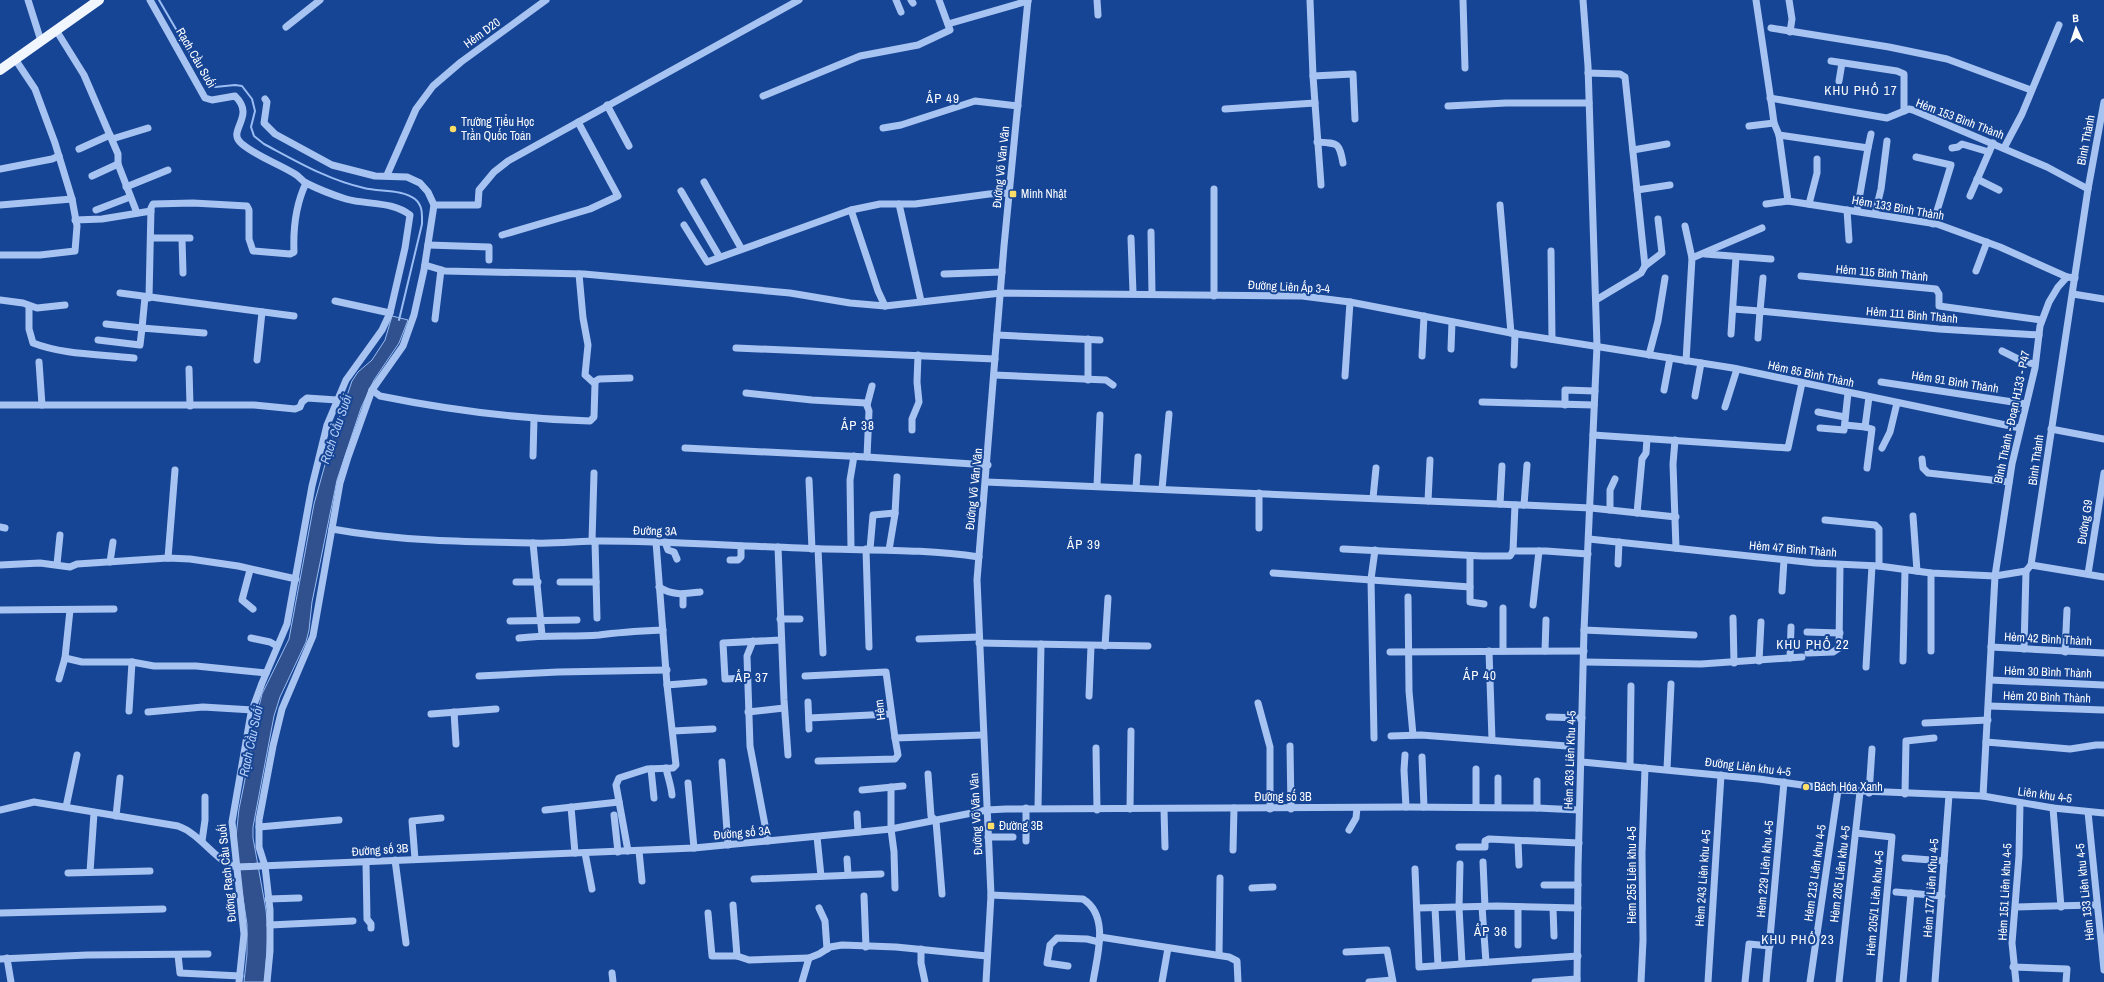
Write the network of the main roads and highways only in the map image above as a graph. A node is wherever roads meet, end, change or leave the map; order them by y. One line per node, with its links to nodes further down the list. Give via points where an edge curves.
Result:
1 (99, 0): 2 (main road)
2 (0, 70)

